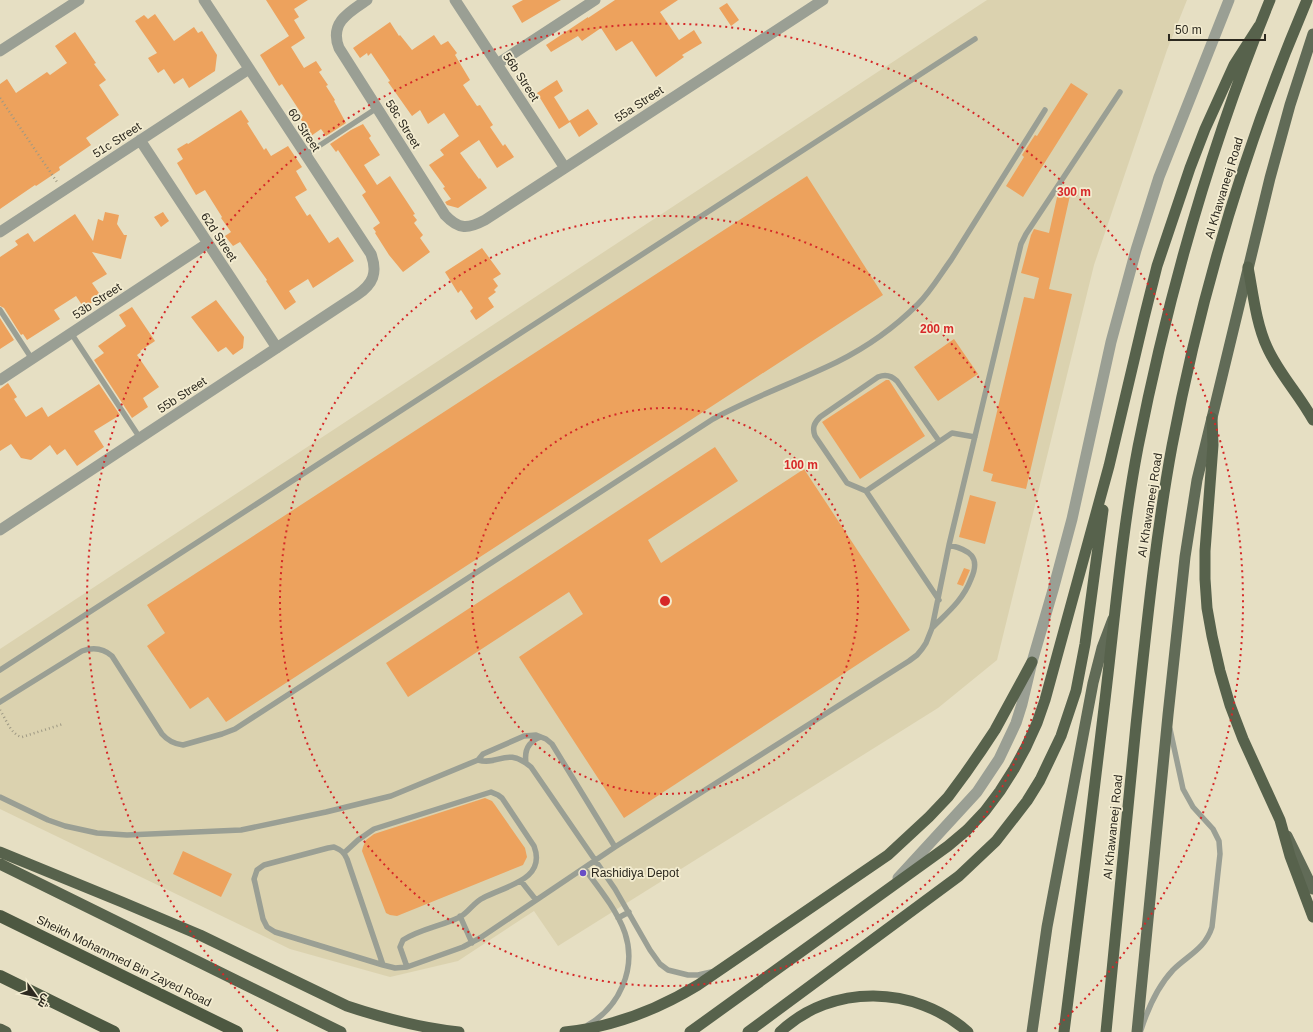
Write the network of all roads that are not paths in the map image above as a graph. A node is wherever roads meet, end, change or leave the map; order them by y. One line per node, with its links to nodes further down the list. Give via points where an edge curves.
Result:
1 (79, 0): 13 (street)
2 (204, 0): 15 (street, 60 Street)
3 (367, 0): 17 (street, 58c Street, via 348,13 340,23 336,38 339,48)
4 (455, 0): 14 (street, 56b Street)
5 (595, 0): 14 (street)
6 (823, 0): 21 (street, 55a Street)
7 (1229, 0): 44 (street, via 1159,177 1136,250 1111,342 1072,519)
8 (1270, 0): 10 (highway, Al Khawaneej Road)
9 (1307, 0): 86 (highway, Al Khawaneej Road, via 1266,101 1228,214 1197,330 1174,439 1162,504 1148,614)
10 (1259, 26): 37 (highway, via 1234,65 1190,168 1155,274); 42 (highway, Al Khawaneej Road, via 1210,165 1163,332 1130,496)
11 (1313, 34): 25 (main road, via 1290,105)
12 (975, 39): 45 (lane)
13 (0, 51)
14 (497, 64): 21 (street, 56b Street)
15 (249, 69): 19 (street, 51c Street); 20 (street, 60 Street)
16 (1120, 92): 34 (lane, via 1021,244)
17 (377, 108): 20 (lane); 22 (street, 58c Street, via 445,215 454,223)
18 (1045, 110): 46 (lane, via 935,283 919,302 886,332 837,362 745,402 713,419 235,729 183,745 170,741 162,734 112,656 98,649 82,651)
19 (140, 140): 23 (street, 51c Street); 24 (street, 62d Street)
20 (305, 155): 26 (street, 60 Street, via 371,254 374,261)
21 (565, 168): 22 (street, 55a Street, via 485,220)
22 (467, 227)
23 (0, 232)
24 (208, 243): 28 (street, 53b Street); 29 (street, 62d Street)
25 (1248, 267): 32 (main road); 33 (highway, via 1266,346)
26 (374, 276): 29 (street, 55b Street, via 362,292)
27 (0, 310): 30 (lane)
28 (71, 333): 30 (street, 53b Street); 35 (lane)
29 (277, 348): 35 (street, 55b Street)
30 (32, 359): 31 (street, 53b Street)
31 (0, 380)
32 (1212, 418): 47 (main road, via 1190,518); 52 (highway, via 1213,445 1205,551 1207,608 1230,705)
33 (1313, 420)
34 (975, 437): 36 (lane, via 952,433); 40 (lane)
35 (140, 438): 39 (street, 55b Street)
36 (940, 441): 38 (lane); 38 (lane, via 897,381 888,375 878,377 820,417 813,431 847,484)
37 (1109, 466): 60 (highway, via 1045,700 1026,747 1000,791 967,830); 81 (highway, via 1085,644 1076,691 1061,736 1027,801 996,841 959,876)
38 (866, 491): 41 (lane)
39 (0, 530)
40 (949, 545): 41 (lane); 43 (lane, via 962,548 969,553 976,569 961,599)
41 (939, 600): 43 (lane)
42 (1115, 615): 84 (main road, via 1102,648 1093,683 1047,926); 85 (highway, Al Khawaneej Road)
43 (932, 628): 53 (lane, via 922,649 909,661)
44 (1032, 662): 60 (street, via 1016,723 989,776); 70 (highway, via 995,730 966,774 929,817 888,854)
45 (0, 670)
46 (0, 702)
47 (1168, 715): 87 (main road); 88 (lane, via 1183,790 1193,807 1213,829 1219,841 1220,854 1210,934 1164,982 1150,1005)
48 (542, 737): 49 (lane, via 524,736 483,754); 50 (lane, via 528,746); 53 (lane, via 552,744)
49 (478, 760): 50 (lane, via 486,761 506,756); 51 (lane, via 391,796 241,830 127,836 97,833 48,820)
50 (526, 763): 56 (lane, via 535,772)
51 (0, 797)
52 (1280, 820): 61 (main road); 66 (highway, via 1294,868)
53 (615, 847): 56 (lane)
54 (0, 852): 78 (highway, via 193,932 347,1006 412,1024)
55 (344, 853): 59 (lane, via 374,829 491,792 502,798 537,853 535,867); 69 (lane); 69 (lane, via 334,847 328,848 257,870 254,879 263,919 267,927 275,932)
56 (595, 860): 58 (lane); 63 (lane)
57 (0, 864): 77 (highway)
58 (584, 868): 62 (lane); 67 (lane)
59 (521, 881): 62 (lane); 65 (lane, via 483,898)
60 (890, 888): 80 (highway)
61 (1313, 889)
62 (536, 900): 68 (lane)
63 (629, 912): 67 (lane); 70 (lane, via 650,950 668,970 698,975)
64 (0, 916): 76 (highway, Sheikh Mohammed Bin Zayed Road)
65 (460, 916): 68 (lane); 71 (lane, via 403,940 400,947)
66 (1313, 917)
67 (618, 918): 79 (lane, via 628,943 628,966 623,986 604,1014)
68 (472, 943): 71 (lane)
69 (383, 965): 71 (lane)
70 (727, 965): 79 (highway, via 660,1006 612,1023)
71 (407, 967)
72 (0, 976): 75 (highway)
73 (0, 1029): 74 (highway)
74 (6, 1032)
75 (114, 1032)
76 (237, 1032)
77 (341, 1032)
78 (458, 1032)
79 (570, 1032)
80 (690, 1032)
81 (748, 1032)
82 (780, 1032): 83 (highway, via 796,1019 821,1006 849,998 878,996 922,1004 948,1017)
83 (968, 1032)
84 (1032, 1032)
85 (1064, 1032)
86 (1106, 1032)
87 (1137, 1032)
88 (1141, 1032)

